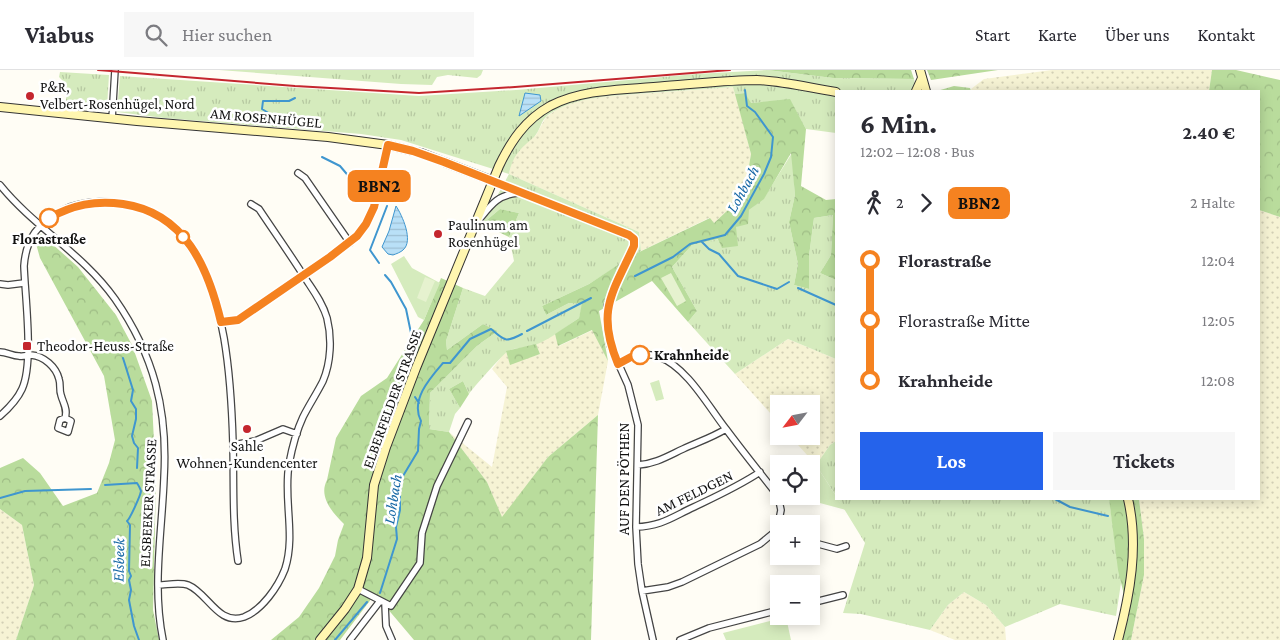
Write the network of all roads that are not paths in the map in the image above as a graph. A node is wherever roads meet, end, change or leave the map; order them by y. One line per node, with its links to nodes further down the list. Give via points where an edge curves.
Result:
1 (115, 70): 7 (street)
2 (921, 74): 3 (main road); 4 (main road)
3 (916, 90)
4 (926, 90)
5 (835, 92): 10 (main road, ELBERFELDER STRASSE, via 758,80 594,92 564,100 540,112 521,129)
6 (0, 107): 7 (main road, AM ROSENHÜGEL)
7 (112, 118): 8 (main road, AM ROSENHÜGEL)
8 (388, 145): 10 (main road, AM ROSENHÜGEL, via 421,153); 16 (street, via 374,207 366,224)
9 (298, 173): 16 (street, via 305,178)
10 (493, 182): 12 (street, AUF DEN PÖTHEN); 15 (main road, ELBERFELDER STRASSE)
11 (0, 185): 14 (street, ELSBEEKER STRASSE)
12 (520, 192): 15 (street, ELBERFELDER STRASSE, via 496,200); 23 (street, AUF DEN PÖTHEN, via 634,239 634,246 608,306 606,325)
13 (251, 204): 17 (street, via 259,209)
14 (40, 225): 18 (street, via 28,241); 20 (street, via 65,209 98,202 129,205 166,220 183,237 204,269); 39 (street, ELSBEEKER STRASSE, via 83,262 115,300 137,337 159,391 165,455)
15 (475, 225): 40 (main road, ELBERFELDER STRASSE, via 386,447 374,486 366,558)
16 (350, 243): 17 (street)
17 (304, 275): 20 (street, via 238,320); 28 (street, via 327,317 330,348 323,380)
18 (24, 283): 19 (street); 22 (street)
19 (0, 284)
20 (221, 322): 29 (street, via 230,381)
21 (0, 352): 22 (street, via 17,356)
22 (28, 354): 24 (street, via 22,389); 25 (street, via 53,367 67,412)
23 (618, 364): 27 (street, via 631,357 649,354 666,360 694,387); 30 (street, AUF DEN PÖTHEN, via 635,408 639,431)
24 (0, 416)
25 (65, 418)
26 (468, 422): 44 (street, via 437,486 422,533 420,563 391,606)
27 (726, 429): 30 (street, via 655,463); 31 (street)
28 (297, 434): 29 (street, via 283,429 255,441); 39 (street, via 287,476 290,538 287,560 281,578 267,598 251,614 235,619 221,614 188,585)
29 (233, 445): 38 (street, via 234,539)
30 (638, 465): 34 (street, AUF DEN PÖTHEN)
31 (760, 472): 33 (street, via 778,496); 34 (street, AM FELDGEN, via 667,522)
32 (1128, 500): 52 (main road, via 1133,542 1132,572)
33 (780, 515)
34 (636, 527): 41 (street, AUF DEN PÖTHEN)
35 (770, 536): 41 (street, via 695,576 668,587)
36 (820, 544): 37 (street, via 837,549)
37 (846, 546)
38 (238, 562)
39 (158, 585): 46 (street, ELSBEEKER STRASSE, via 158,618)
40 (358, 589): 44 (street); 47 (main road, ELBERFELDER STRASSE)
41 (642, 591): 50 (street, AUF DEN PÖTHEN)
42 (843, 595): 43 (street)
43 (820, 600)
44 (383, 602): 48 (street); 49 (street, via 386,626)
45 (770, 612): 51 (street, via 709,628)
46 (163, 640)
47 (320, 640)
48 (350, 640)
49 (392, 640)
50 (653, 640)
51 (680, 640)
52 (1118, 640)

